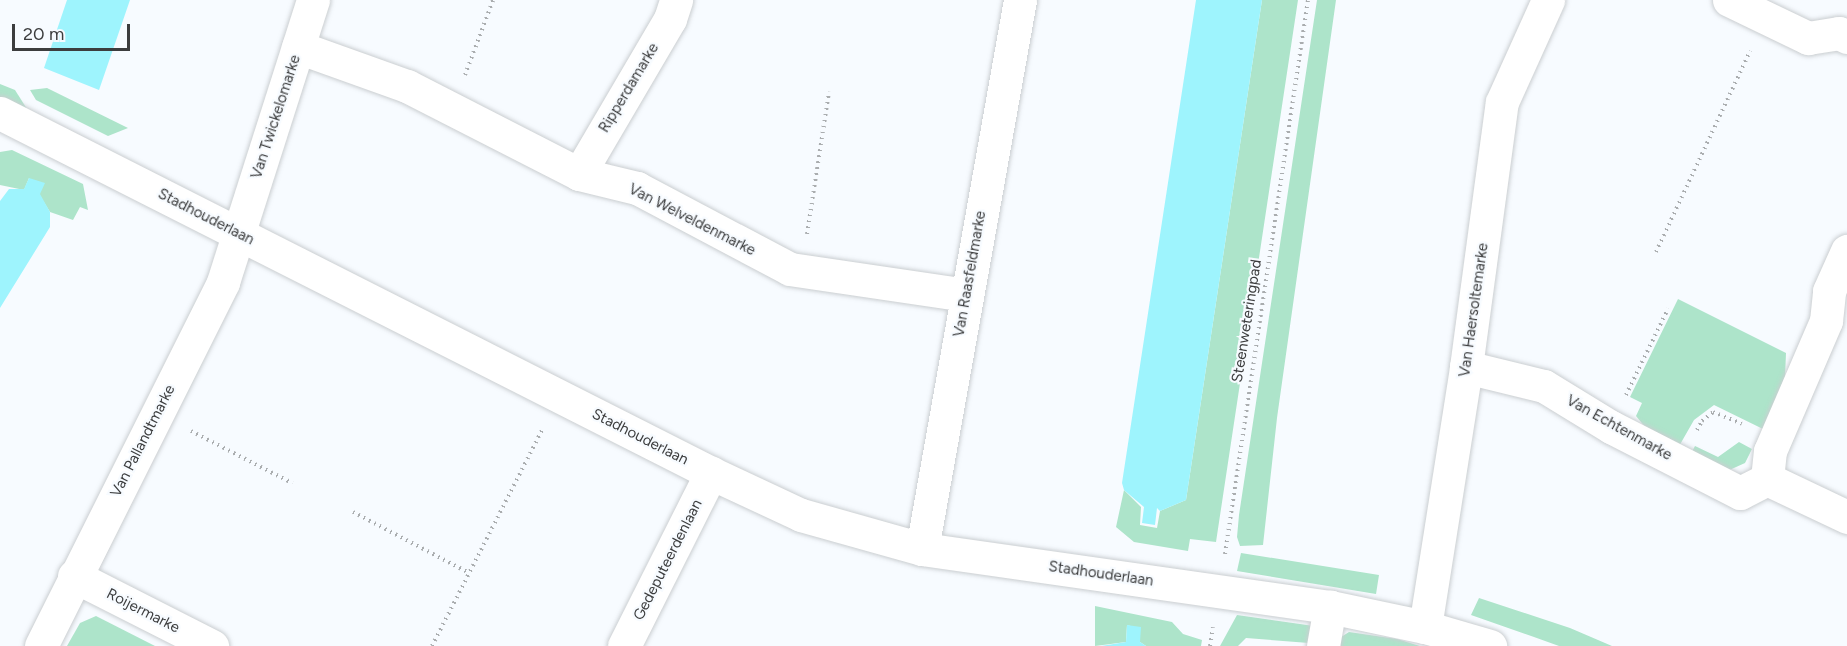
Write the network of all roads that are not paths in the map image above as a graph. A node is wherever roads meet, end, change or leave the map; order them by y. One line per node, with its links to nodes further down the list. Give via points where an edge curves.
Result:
1 (313, 0): 7 (street, Van Twickelomarke)
2 (676, 0): 9 (street, Ripperdamarke, via 670,19)
3 (1020, 0): 12 (street, Van Raasfeldmarke)
4 (1548, 0): 13 (street, Van Haersoltemarke, via 1502,102)
5 (1729, 0): 6 (street, via 1808,38 1839,33)
6 (1847, 37)
7 (298, 47): 9 (street, Van Welveldenmarke, via 407,86); 10 (street, Van Twickelomarke)
8 (0, 113): 10 (street, Stadhouderlaan)
9 (579, 174): 12 (street, Van Welveldenmarke, via 637,188 790,269)
10 (239, 233): 14 (street, Stadhouderlaan); 18 (street, Van Pallandtmarke, via 223,282)
11 (1847, 251): 15 (street, via 1829,291 1826,321 1770,451)
12 (966, 295): 17 (street, Van Raasfeldmarke)
13 (1466, 367): 15 (street, Van Echtenmarke, via 1544,386 1611,427 1740,493); 20 (street, Van Haersoltemarke)
14 (711, 473): 17 (street, Stadhouderlaan, via 801,514); 23 (street, Gedeputeerdenlaan)
15 (1767, 479): 16 (street)
16 (1847, 518)
17 (921, 549): 19 (street, Stadhouderlaan)
18 (74, 576): 21 (street, Van Pallandtmarke); 22 (street, Roijermarke)
19 (1330, 607): 20 (street, Stadhouderlaan); 24 (street)
20 (1425, 627): 25 (street, Stadhouderlaan)
21 (41, 646)
22 (212, 646)
23 (624, 646)
24 (1323, 646)
25 (1490, 646)

